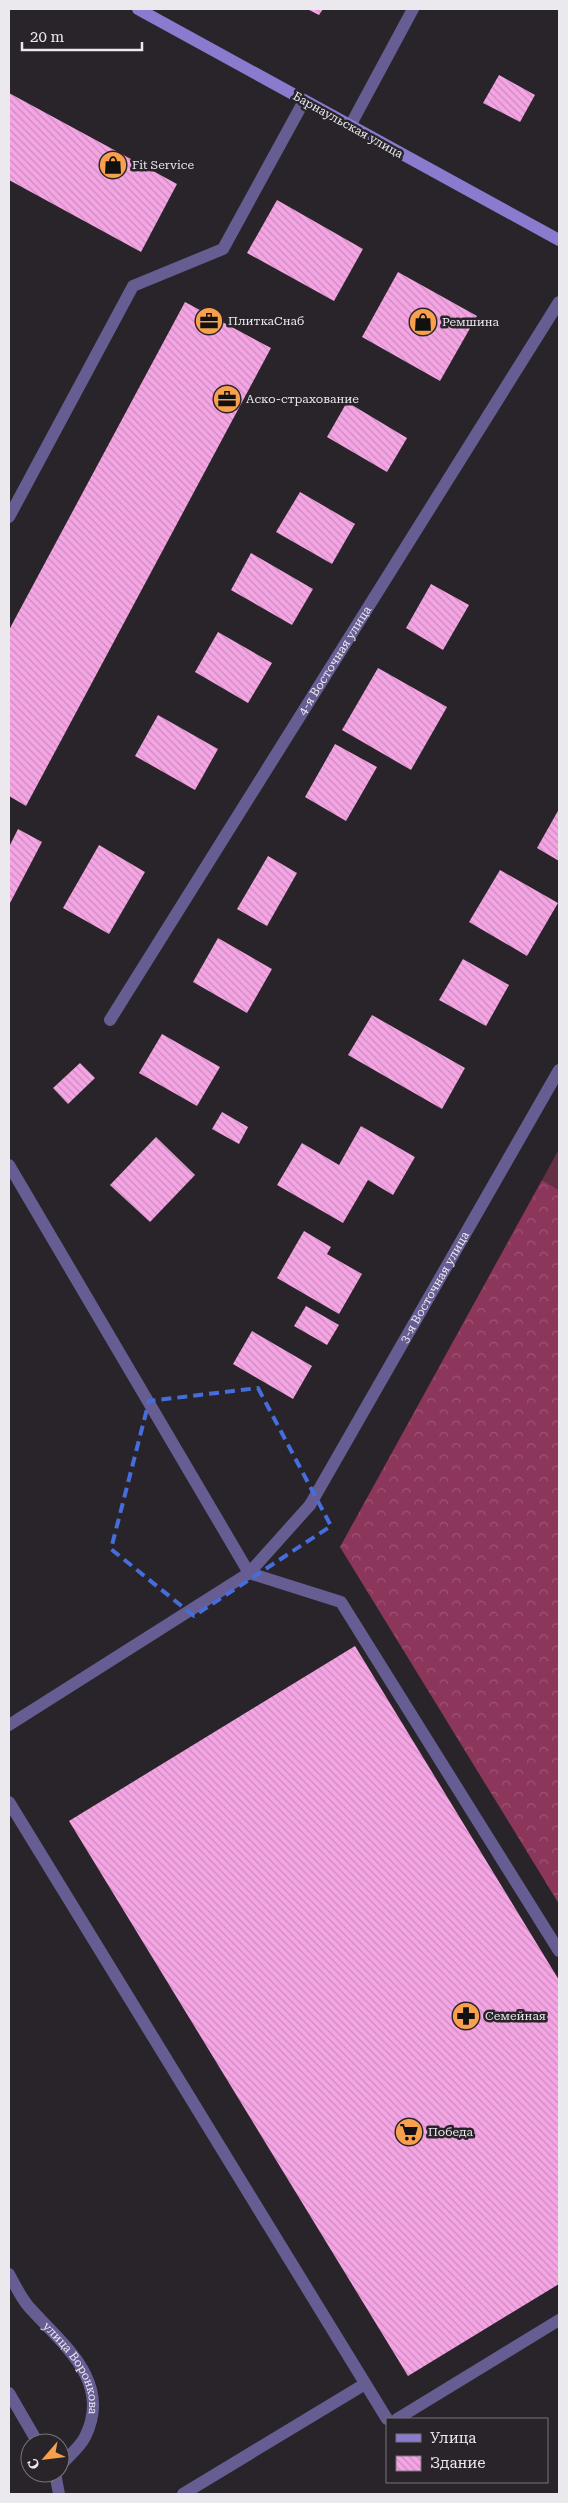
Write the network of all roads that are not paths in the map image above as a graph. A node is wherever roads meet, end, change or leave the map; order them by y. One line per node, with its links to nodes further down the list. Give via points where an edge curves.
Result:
1 (138, 9): 3 (main road, Барнаульская улица)
2 (413, 9): 4 (street)
3 (304, 101): 4 (main road, Барнаульская улица); 7 (street, via 223,249 133,286)
4 (350, 126): 5 (main road, Барнаульская улица)
5 (559, 240)
6 (559, 302): 8 (street, 4-я Восточная улица)
7 (9, 518)
8 (110, 1020)
9 (559, 1070): 11 (street, 3-я Восточная улица, via 310,1505)
10 (9, 1165): 11 (street)
11 (249, 1573): 12 (street, 3-я Восточная улица); 14 (street, via 341,1602)
12 (9, 1725)
13 (9, 1802): 17 (street)
14 (559, 1952)
15 (9, 2274): 22 (street, улица Воронкова, via 28,2306 73,2354 90,2386 95,2406 85,2438)
16 (559, 2320): 20 (street)
17 (365, 2384): 19 (street); 23 (street)
18 (9, 2393): 21 (street)
19 (386, 2418)
20 (399, 2418)
21 (32, 2433)
22 (70, 2455)
23 (183, 2494)

